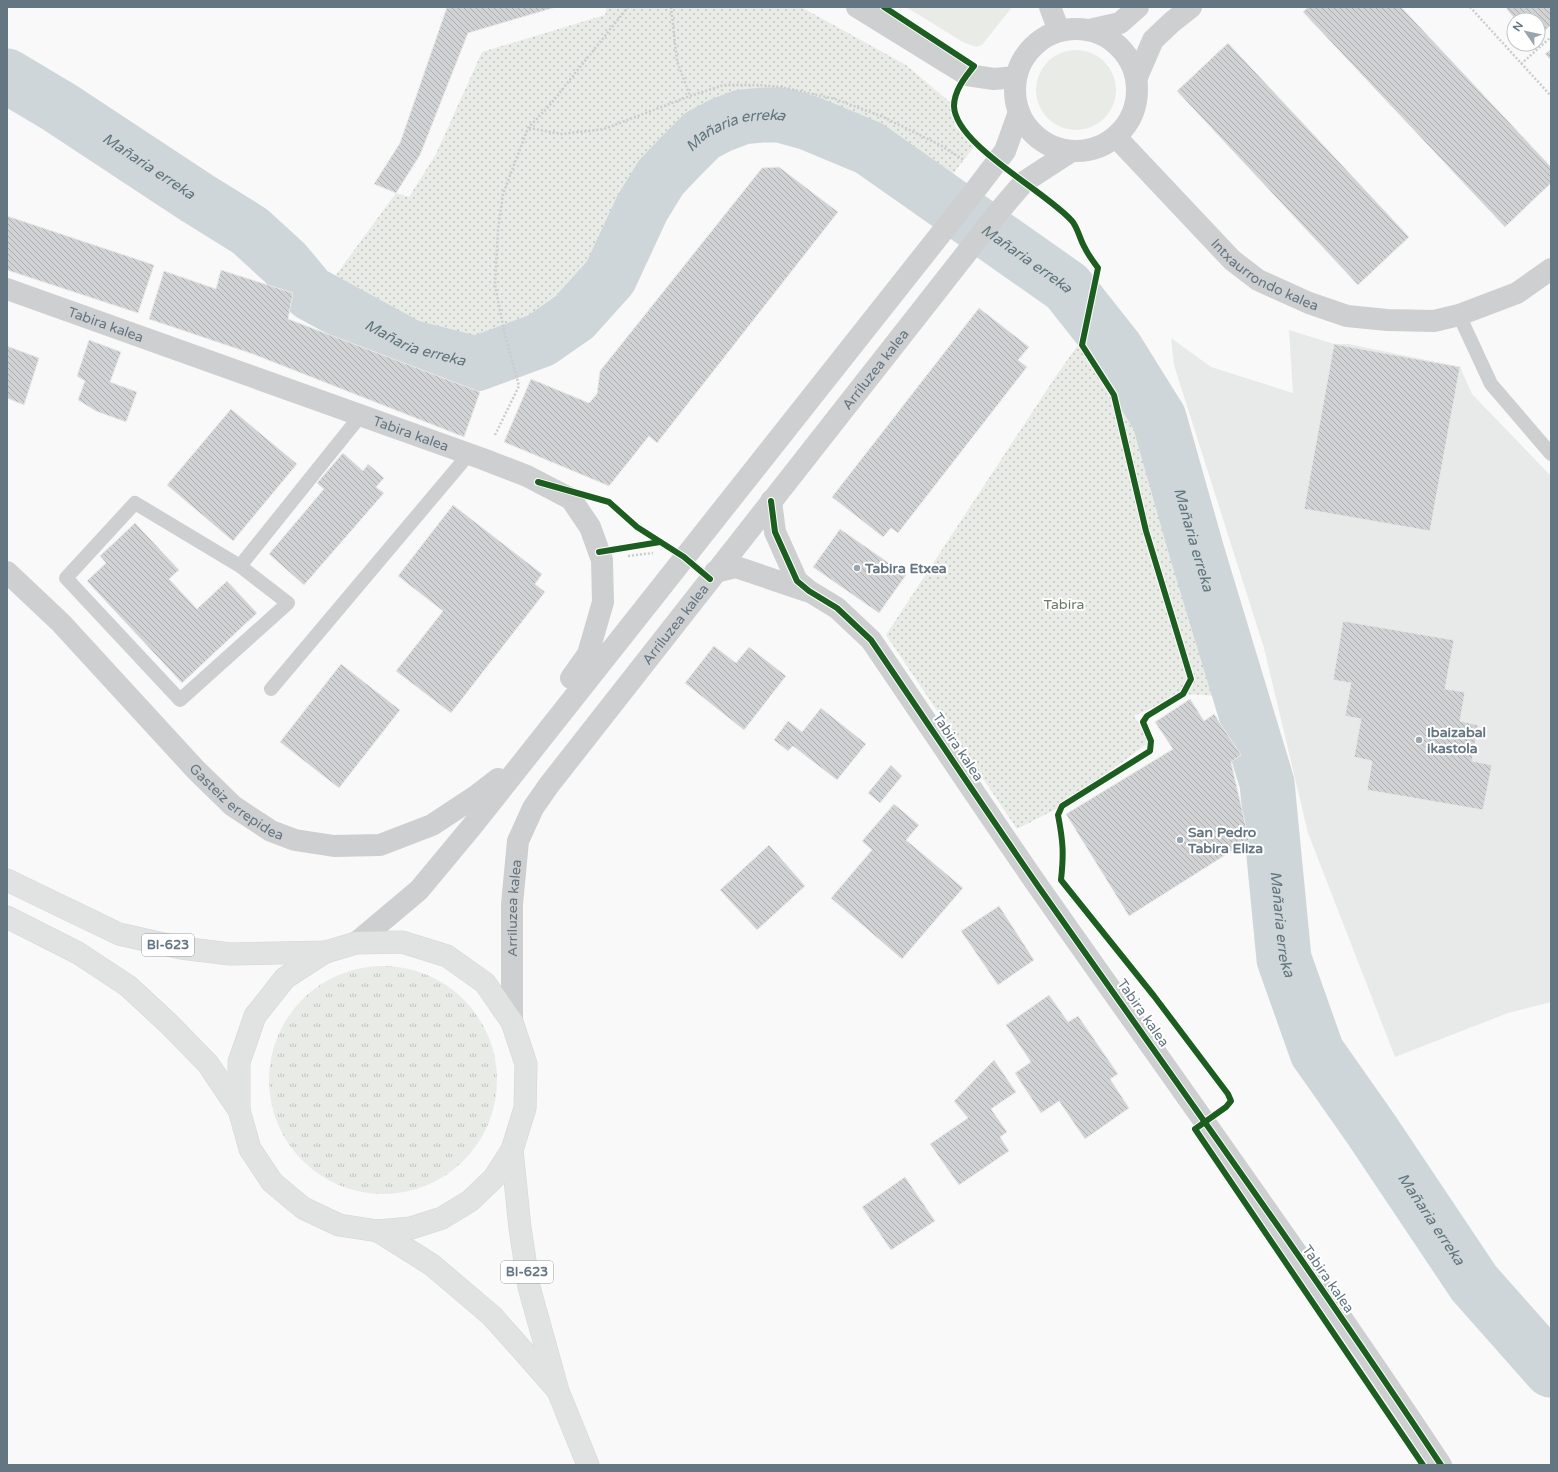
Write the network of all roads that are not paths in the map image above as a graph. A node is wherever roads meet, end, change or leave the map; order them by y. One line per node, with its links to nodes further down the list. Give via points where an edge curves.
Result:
1 (857, 7): 7 (street, via 967,75 994,79)
2 (1050, 7): 6 (street)
3 (1138, 7): 5 (street, Arriluzea kalea, via 1120,23)
4 (1192, 7): 8 (street, Arriluzea kalea, via 1153,40)
5 (1089, 30): 6 (street, Arriluzea kalea, via 1074,28); 8 (street, Arriluzea kalea, via 1106,35 1120,46 1131,61)
6 (1059, 31): 7 (street, Arriluzea kalea, via 1031,48 1021,62)
7 (1016, 77): 9 (street, Arriluzea kalea, via 1015,95)
8 (1137, 78): 10 (street, Arriluzea kalea, via 1135,110)
9 (1018, 112): 11 (street, Arriluzea kalea, via 1026,127 1038,139); 24 (street, Arriluzea kalea, via 1005,150 973,193)
10 (1116, 138): 11 (street, Arriluzea kalea, via 1086,151); 14 (street, Intxaurrondo kalea, via 1232,260 1258,280 1309,303 1347,316 1387,320 1434,320)
11 (1070, 152): 18 (street, Arriluzea kalea, via 1024,182)
12 (1551, 269): 14 (street, Intxaurrondo kalea, via 1517,293)
13 (7, 289): 15 (street, Tabira kalea)
14 (1459, 315): 16 (lane, via 1491,384)
15 (361, 415): 17 (street, Tabira kalea); 19 (lane)
16 (1551, 454)
17 (476, 456): 23 (lane); 24 (street, Tabira kalea, via 527,476 571,499 590,527 602,560 603,602 588,654 559,694)
18 (771, 501): 21 (street, Arriluzea kalea); 22 (street, via 775,532 789,566 797,581)
19 (240, 566): 19 (lane, via 135,503 66,578 180,700 288,603)
20 (7, 572): 25 (street, Gasteiz errepidea, via 61,623 196,770 233,806 271,831 295,840 334,846 380,845 432,825 476,796)
21 (716, 572): 22 (street, via 736,567); 30 (street, Arriluzea kalea, via 532,808 518,841 512,904)
22 (809, 591): 36 (street, Tabira kalea, via 837,608 871,640 1037,884 1205,1122)
23 (271, 689)
24 (545, 733): 25 (street, Arriluzea kalea)
25 (524, 759): 28 (street, Arriluzea kalea, via 419,890)
26 (7, 880): 29 (main road, BI-623, via 119,934 181,948 230,954)
27 (7, 917): 31 (main road, via 78,953 128,986 208,1064)
28 (356, 943): 29 (main road); 30 (main road, via 402,942 447,956 485,983)
29 (326, 952): 31 (main road, via 285,978 255,1016 239,1062)
30 (512, 1022): 32 (main road, via 526,1064 526,1093 525,1108)
31 (239, 1110): 33 (main road, via 250,1149 272,1182 303,1208 339,1225)
32 (512, 1150): 33 (main road, via 494,1178 470,1201 442,1218 411,1228); 34 (main road, BI-623, via 529,1287)
33 (378, 1231): 34 (main road, BI-623, via 432,1265 492,1316)
34 (558, 1391): 35 (main road, BI-623)
35 (588, 1465)
36 (1441, 1465)

